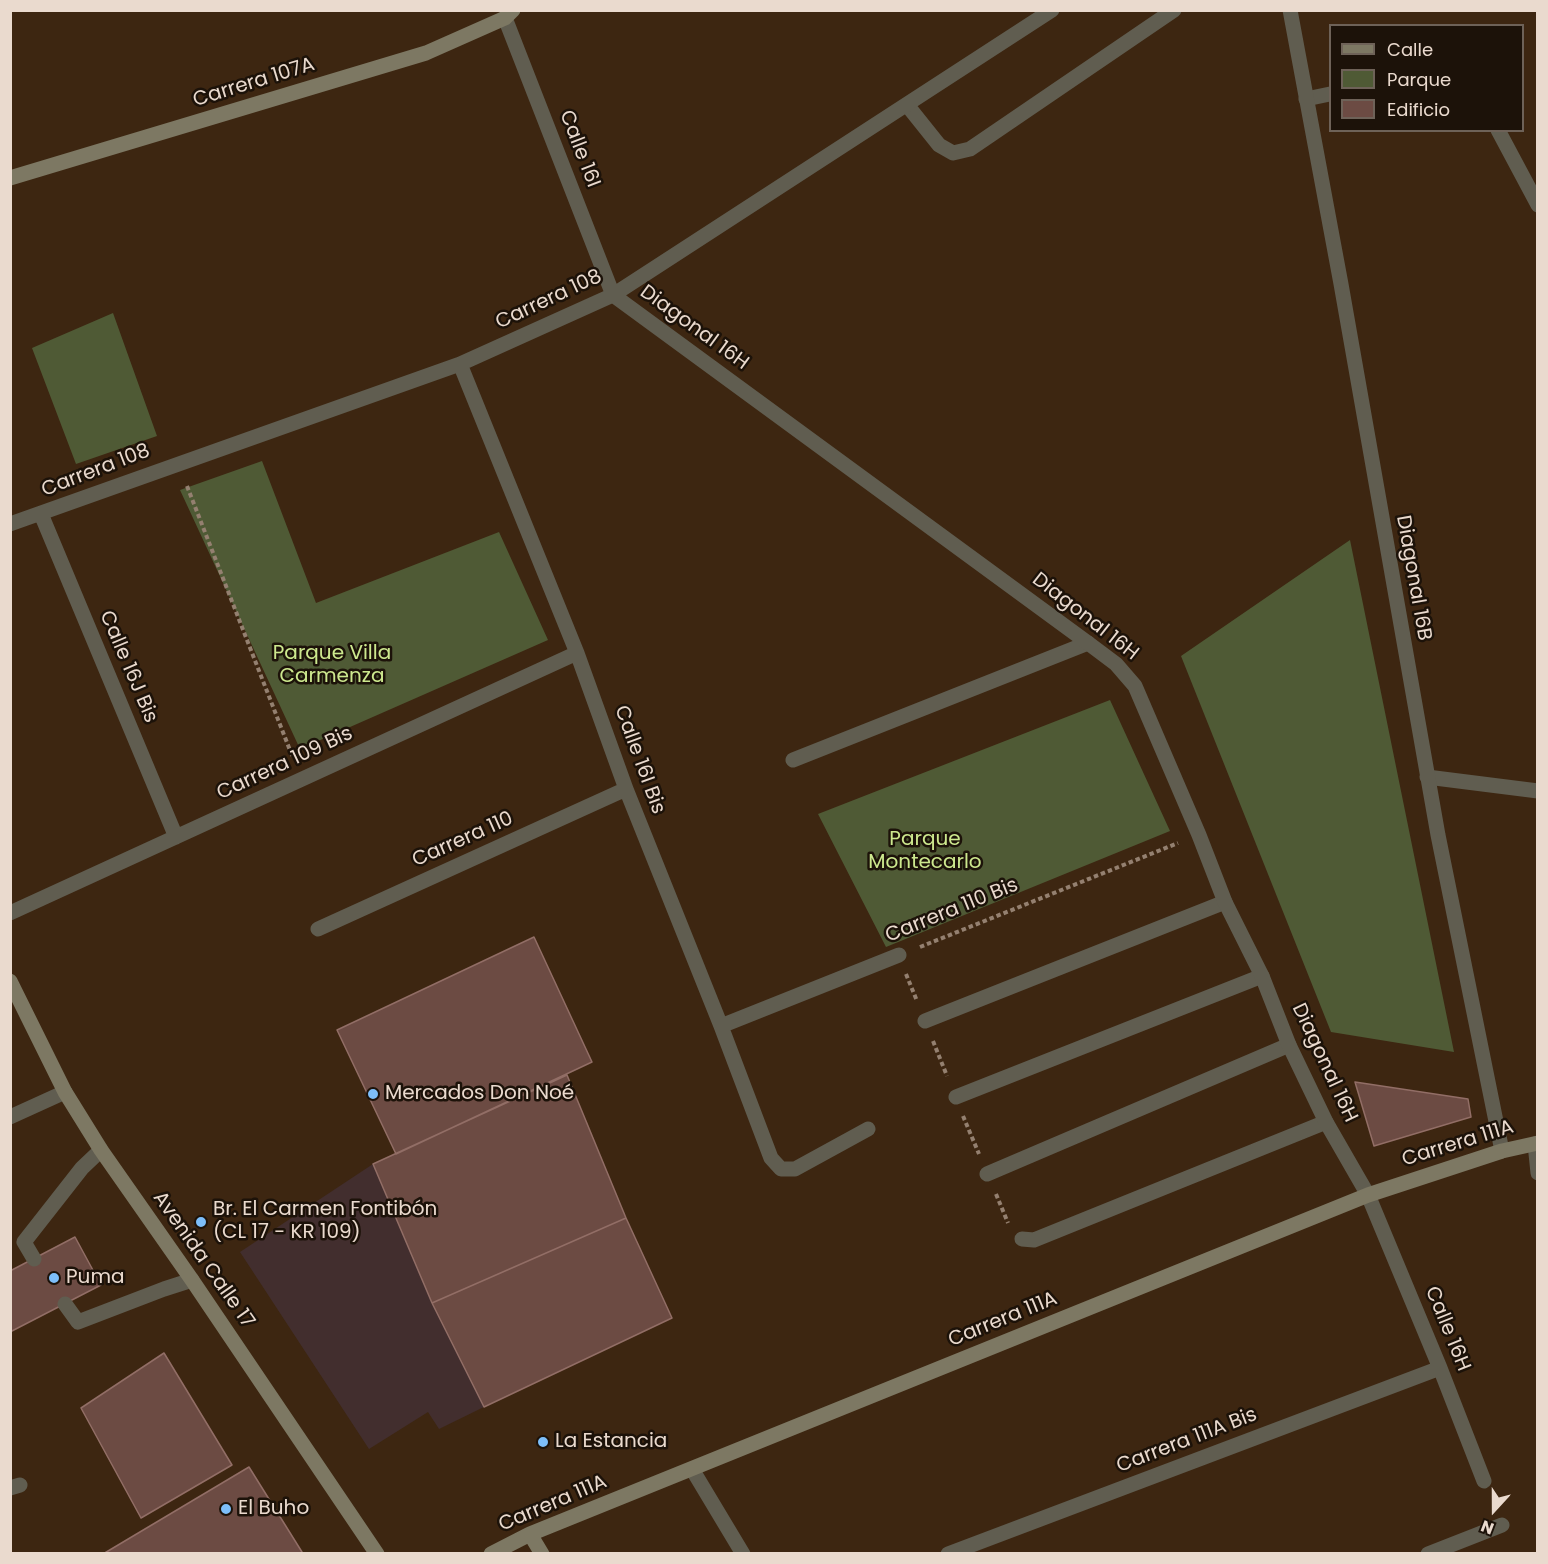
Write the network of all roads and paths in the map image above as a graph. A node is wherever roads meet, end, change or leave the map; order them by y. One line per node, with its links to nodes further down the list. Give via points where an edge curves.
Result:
1 (1174, 10): 7 (street, via 970,149 952,153 939,145)
2 (1290, 10): 6 (street, Diagonal 16B)
3 (1046, 12): 7 (street, Carrera 108)
4 (509, 14): 9 (street, Carrera 107A, via 426,53); 11 (street, Calle 16I)
5 (1329, 94): 6 (street)
6 (1306, 99): 19 (street, Diagonal 16B)
7 (907, 105): 11 (street, Carrera 108)
8 (1499, 132): 10 (street)
9 (10, 178)
10 (1538, 205)
11 (613, 295): 12 (street, Carrera 108); 16 (street, Diagonal 16H)
12 (460, 364): 13 (street, Carrera 108); 17 (street, Calle 16I Bis)
13 (178, 463): 14 (street, Carrera 108); 20 (path)
14 (41, 514): 15 (street, Carrera 108); 24 (street, Calle 16J Bis)
15 (10, 524)
16 (1088, 643): 18 (street); 23 (street, Diagonal 16H, via 1116,664 1135,686)
17 (577, 653): 20 (street, Carrera 109 Bis); 21 (street, Calle 16I Bis)
18 (793, 760)
19 (1427, 777): 22 (street); 41 (street, Diagonal 16B)
20 (301, 780): 24 (street, Carrera 109 Bis)
21 (626, 789): 27 (street, Carrera 110); 32 (street, Calle 16I Bis)
22 (1538, 791)
23 (1199, 835): 25 (street, Diagonal 16H); 28 (path, Carrera 110 Bis)
24 (176, 837): 26 (street, Carrera 109 Bis)
25 (1225, 902): 29 (street, Diagonal 16H); 31 (street)
26 (10, 913)
27 (318, 929)
28 (899, 956): 32 (street, Carrera 110 Bis)
29 (1262, 976): 33 (street, Diagonal 16H); 35 (street)
30 (10, 981): 34 (street, Avenida Calle 17)
31 (925, 1021)
32 (721, 1026): 38 (street, Calle 16I Bis, via 771,1158 781,1169 795,1169)
33 (1289, 1045): 37 (street, Diagonal 16H); 43 (street)
34 (64, 1092): 36 (street); 40 (street, Avenida Calle 17)
35 (956, 1097)
36 (10, 1117)
37 (1326, 1122): 44 (street, Diagonal 16H); 45 (street, via 1034,1240)
38 (868, 1129)
39 (1536, 1143): 41 (street, Carrera 111A); 42 (street)
40 (101, 1150): 46 (street, via 82,1168 24,1242); 47 (street, Avenida Calle 17)
41 (1502, 1150): 44 (street, Carrera 111A)
42 (1538, 1173)
43 (987, 1174)
44 (1368, 1195): 49 (street, Calle 16H); 50 (street, Carrera 111A)
45 (1022, 1239)
46 (34, 1259)
47 (192, 1280): 48 (street, via 78,1322); 54 (street, Avenida Calle 17)
48 (65, 1304)
49 (1440, 1368): 51 (street, Calle 16H); 58 (street, Carrera 111A Bis)
50 (692, 1469): 53 (street, Carrera 111A); 57 (street)
51 (1484, 1481)
52 (1502, 1525): 59 (street)
53 (530, 1534): 55 (street, Carrera 111A); 56 (street)
54 (376, 1554)
55 (491, 1554)
56 (542, 1554)
57 (743, 1554)
58 (948, 1554)
59 (1428, 1554)

